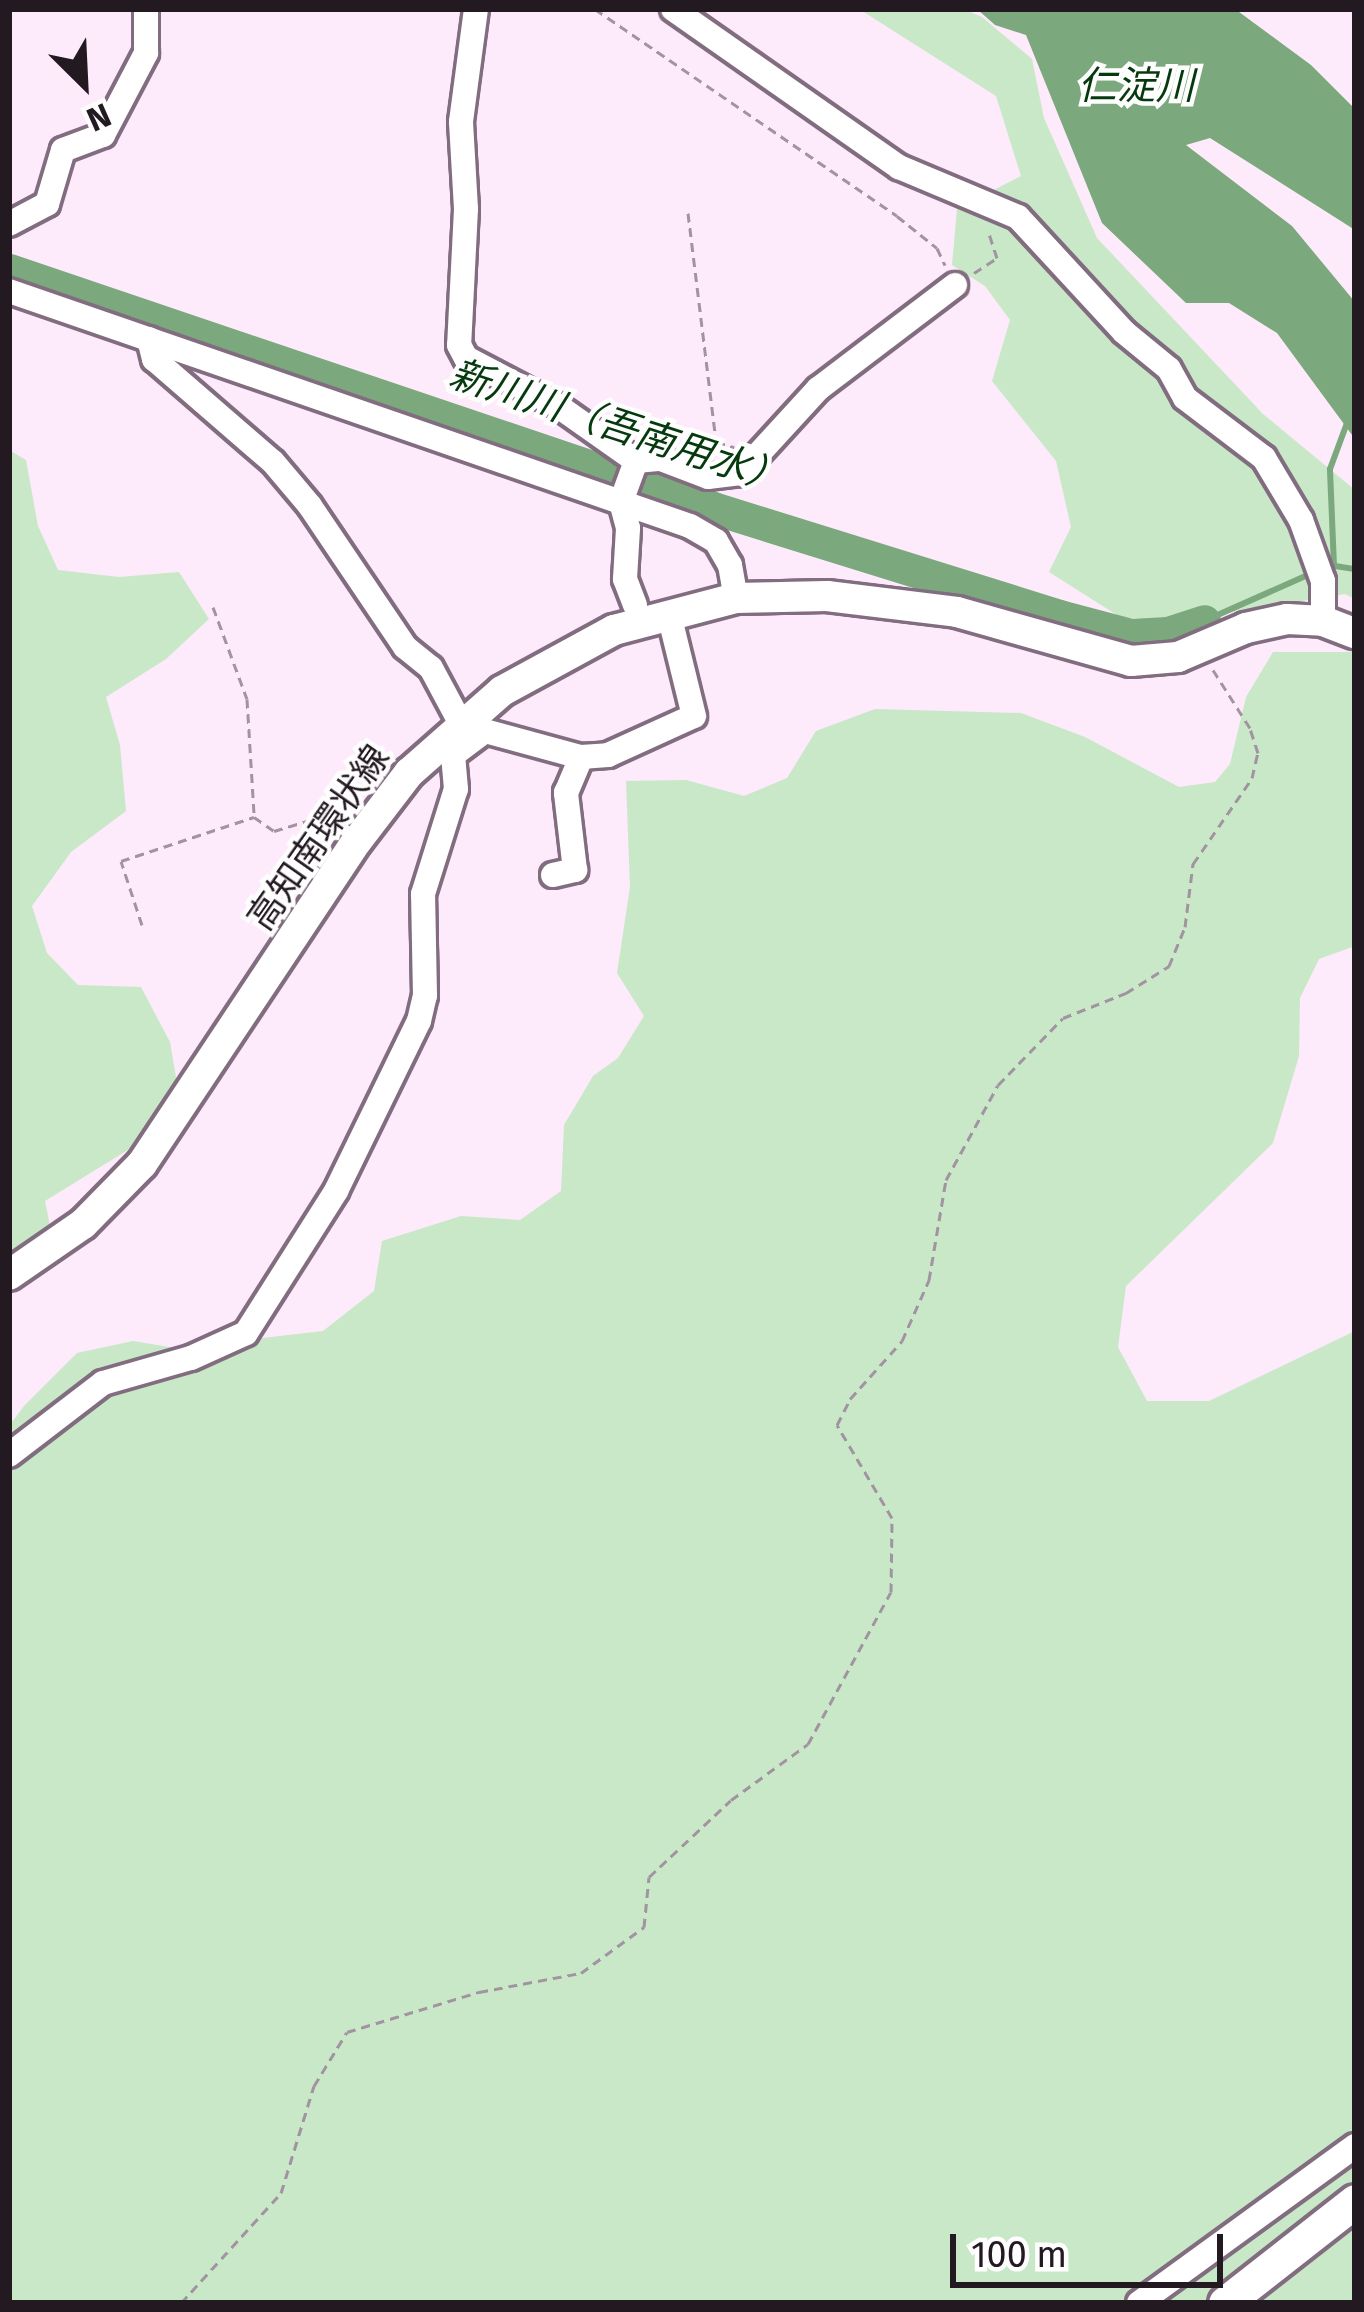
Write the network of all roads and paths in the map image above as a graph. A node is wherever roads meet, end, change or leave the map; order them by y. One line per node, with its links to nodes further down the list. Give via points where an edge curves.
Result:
1 (146, 9): 6 (street, via 146,53 103,135 63,150 47,204)
2 (476, 9): 12 (street, via 461,122 459,345 466,358 558,406)
3 (596, 9): 8 (path, via 897,216 937,248)
4 (673, 9): 17 (street, via 898,167 1018,217 1169,369 1186,398 1264,458 1308,540 1327,602)
5 (688, 213): 11 (path, via 716,442)
6 (9, 224)
7 (997, 257): 8 (path)
8 (955, 285): 11 (street, via 818,389)
9 (9, 292): 10 (street)
10 (149, 339): 12 (street); 20 (street, via 154,359 273,462 310,506 405,647 431,668)
11 (759, 454): 12 (street, via 741,472 708,477 649,457)
12 (629, 481): 13 (street, via 716,541); 14 (street, via 625,579)
13 (736, 598): 16 (main road, 高知南環状線); 19 (main road, 高知南環状線, via 884,600 1131,661)
14 (635, 605)
15 (213, 607): 23 (path, via 248,699)
16 (669, 614): 20 (main road, 高知南環状線, via 550,661); 21 (street, via 694,716)
17 (1322, 621): 18 (main road, 高知南環状線); 19 (main road, 高知南環状線, via 1287,619)
18 (1355, 633)
19 (1199, 648): 30 (path, via 1250,728 1258,753 1252,778 1193,864 1185,927 1168,966 1063,1018 998,1084 946,1180 929,1280 902,1342 837,1425 892,1518 891,1592 808,1744 731,1800 649,1877 644,1927 581,1973 479,1992 347,2032 314,2086 281,2193)
20 (464, 733): 21 (street, via 485,731); 26 (main road, 高知南環状線, via 409,773 357,841 142,1164 83,1224); 27 (street, via 453,755 456,789 422,894 419,1021 382,1105 270,1303 223,1346 103,1382)
21 (581, 758): 24 (street, via 566,793 574,870)
22 (357, 805): 23 (path, via 274,831)
23 (254, 817): 25 (path, via 121,861)
24 (553, 875)
25 (142, 925)
26 (9, 1275)
27 (9, 1455)
28 (1355, 2146): 31 (street)
29 (1355, 2201): 32 (highway)
30 (181, 2303)
31 (1139, 2303)
32 (1225, 2303)

